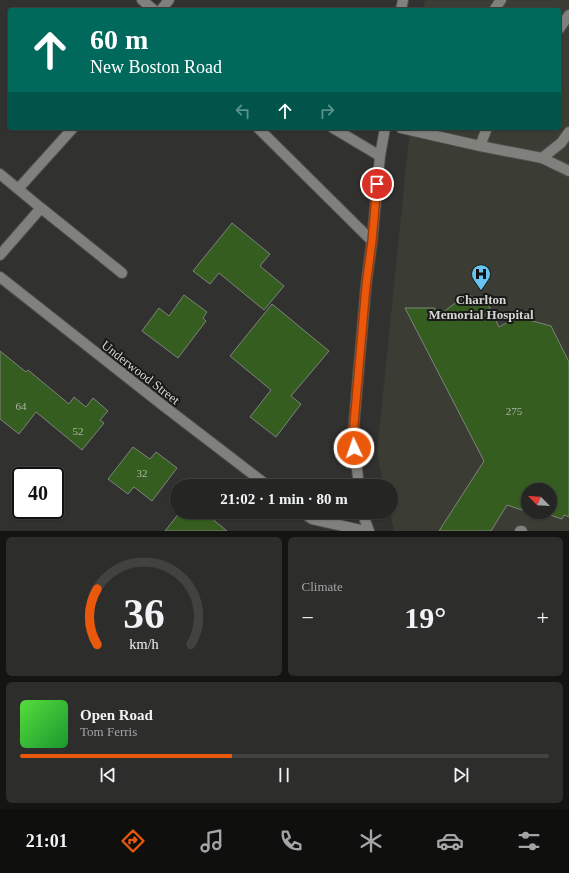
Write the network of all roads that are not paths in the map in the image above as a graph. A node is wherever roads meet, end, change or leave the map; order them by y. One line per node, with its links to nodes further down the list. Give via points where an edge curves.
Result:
1 (142, 0): 3 (street)
2 (169, 0): 4 (street)
3 (152, 8)
4 (163, 8)
5 (569, 16): 6 (street)
6 (561, 26)
7 (71, 130): 19 (street)
8 (260, 130): 21 (street)
9 (336, 130): 15 (street)
10 (385, 130): 15 (street)
11 (410, 130): 14 (street)
12 (486, 130): 14 (street)
13 (569, 132): 16 (street, via 561,143)
14 (480, 146): 16 (street)
15 (380, 156): 21 (street)
16 (542, 158): 17 (street)
17 (569, 171)
18 (0, 174): 19 (street)
19 (18, 189): 20 (street)
20 (41, 208): 22 (street); 23 (street)
21 (372, 241): 26 (street, via 353,435)
22 (0, 255)
23 (122, 273)
24 (0, 277): 25 (street, Underwood Street)
25 (259, 479)
26 (358, 479)
27 (312, 519): 29 (street)
28 (365, 519): 30 (street)
29 (365, 531)
30 (369, 531)

